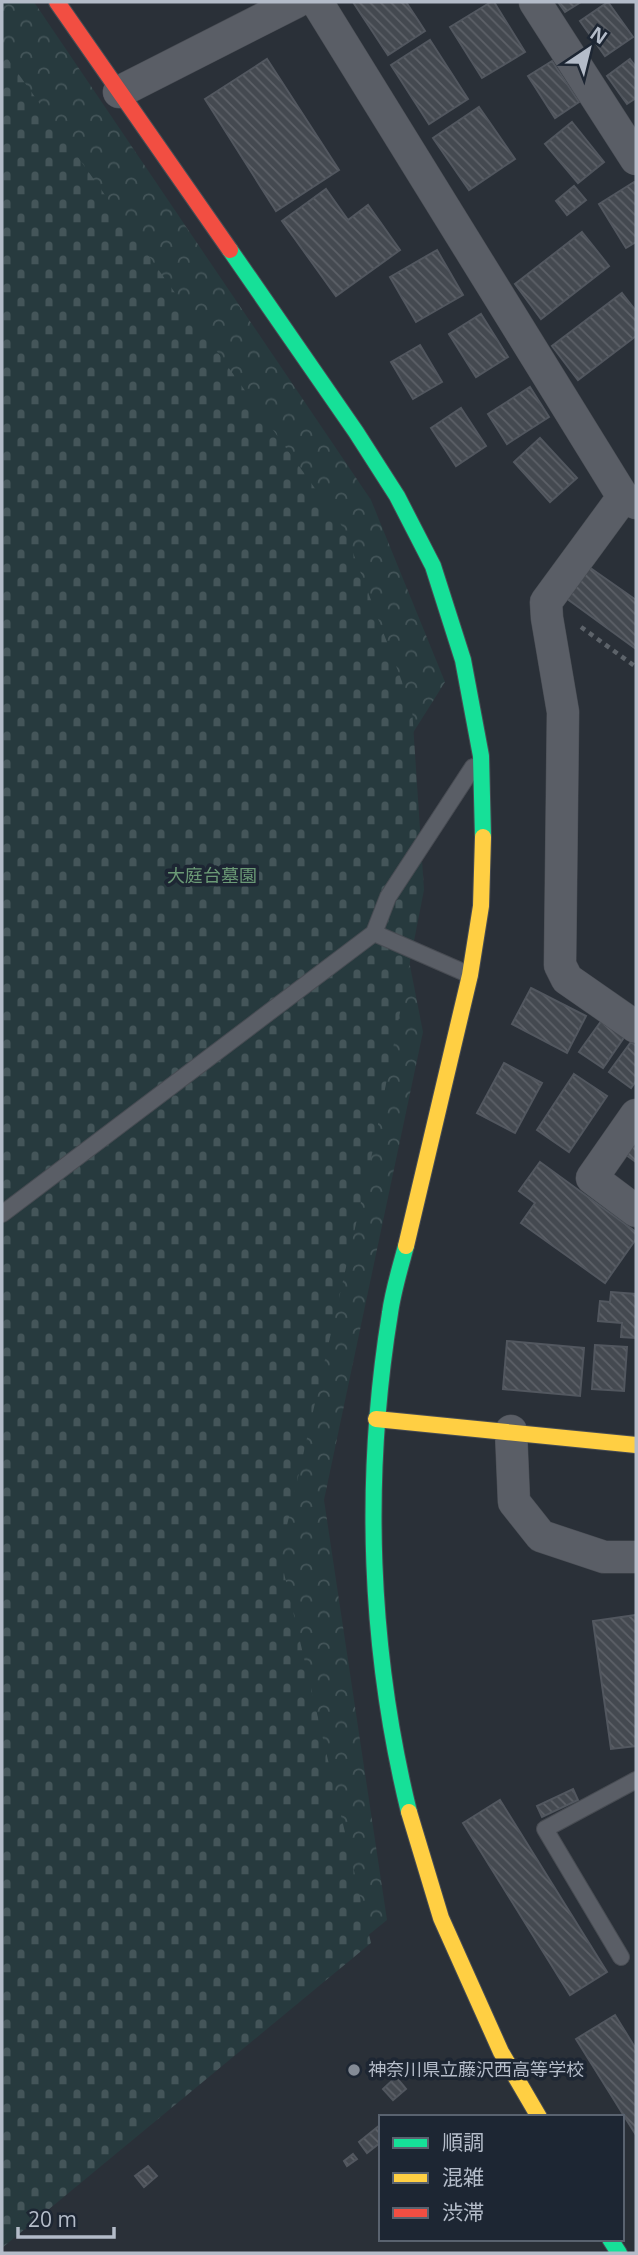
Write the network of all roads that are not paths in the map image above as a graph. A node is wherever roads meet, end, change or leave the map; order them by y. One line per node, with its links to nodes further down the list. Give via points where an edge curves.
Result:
1 (58, 2): 4 (street)
2 (535, 2): 5 (street)
3 (296, 3): 4 (street); 6 (street)
4 (119, 92): 7 (street, via 397,495 433,566 459,648)
5 (636, 159)
6 (630, 500): 10 (street, via 546,603 563,712 560,965 567,979)
7 (481, 757): 8 (lane, via 388,897); 9 (street, via 481,906)
8 (374, 933): 9 (lane); 13 (lane)
9 (470, 975): 14 (street, via 390,1311)
10 (636, 1027)
11 (636, 1115): 12 (street, via 592,1178)
12 (636, 1212)
13 (2, 1214)
14 (376, 1419): 15 (street); 20 (street, via 375,1595 386,1702 408,1811 441,1918 501,2052)
15 (511, 1431): 16 (street); 17 (street, via 514,1502 541,1536 604,1557)
16 (636, 1445)
17 (636, 1558)
18 (636, 1780): 19 (lane, via 545,1829)
19 (621, 1957)
20 (538, 2115)

